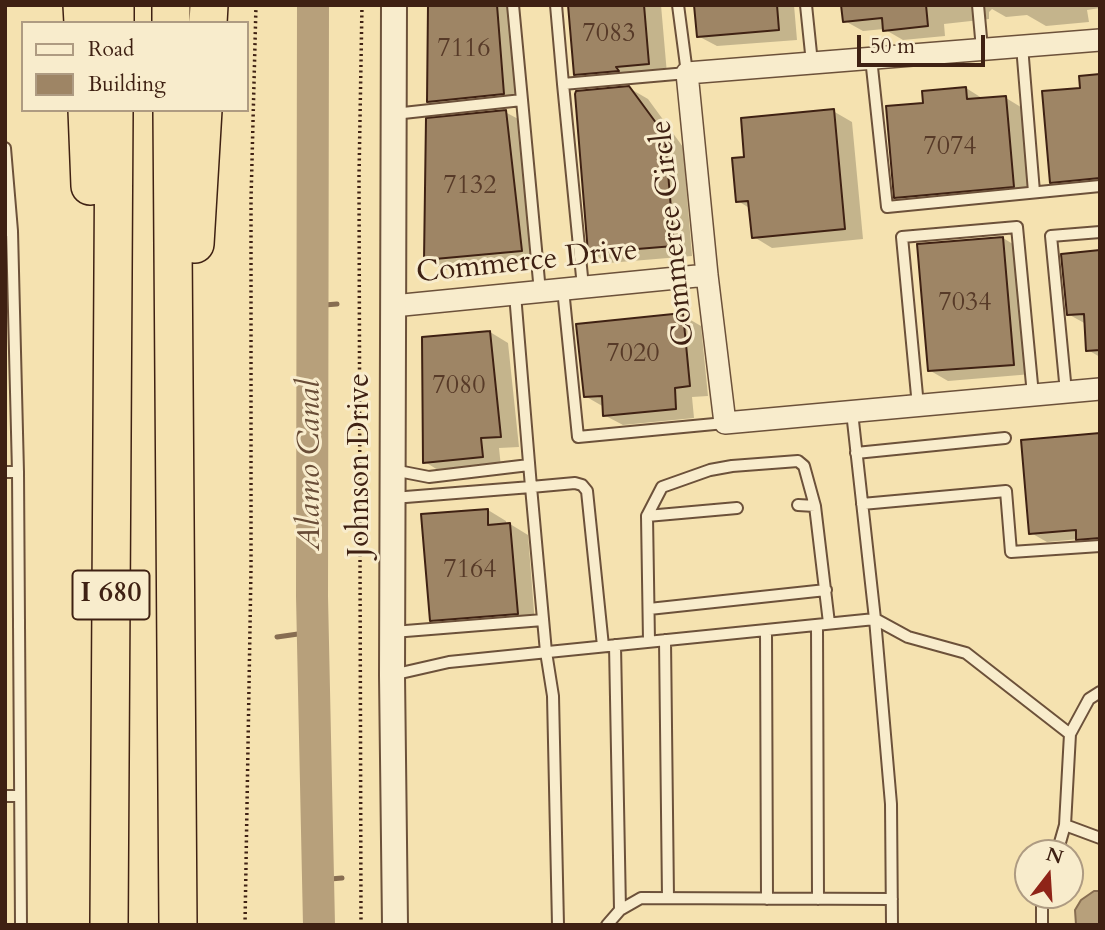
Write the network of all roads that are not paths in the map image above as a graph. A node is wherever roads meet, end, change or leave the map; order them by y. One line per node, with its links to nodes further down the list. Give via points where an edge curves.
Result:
1 (394, 5): 19 (street, Johnson Drive)
2 (513, 5): 14 (lane)
3 (556, 5): 13 (lane)
4 (678, 5): 12 (lane)
5 (806, 5): 11 (lane)
6 (978, 5): 9 (lane)
7 (1100, 40): 8 (street)
8 (1022, 46): 9 (street); 22 (lane)
9 (982, 49): 10 (street)
10 (871, 58): 11 (street); 22 (lane, via 887,207)
11 (812, 63): 12 (street)
12 (687, 73): 13 (lane); 26 (street, Commerce Circle)
13 (563, 84): 27 (lane)
14 (522, 100): 19 (lane); 28 (lane)
15 (87, 112): 25 (highway, via 93,239)
16 (114, 112): 25 (highway, I 680)
17 (172, 112): 31 (highway, I 680)
18 (203, 112): 31 (highway, via 189,362)
19 (394, 114): 30 (street, Johnson Drive)
20 (5, 148): 23 (lane)
21 (1100, 186): 22 (lane)
22 (1034, 192)
23 (8, 231): 43 (lane)
24 (1100, 232): 33 (lane, via 1051,236)
25 (113, 265): 79 (highway, I 680)
26 (707, 275): 27 (street, Commerce Drive); 37 (street, Commerce Circle)
27 (573, 288): 28 (street, Commerce Drive); 37 (lane, via 578,437)
28 (540, 292): 29 (street, Commerce Drive)
29 (515, 294): 30 (street, Commerce Drive); 40 (lane)
30 (394, 306): 41 (street, Johnson Drive)
31 (174, 379): 80 (highway, I 680)
32 (1100, 389): 33 (street)
33 (1066, 392): 34 (street)
34 (1033, 395): 35 (street); 35 (lane, via 1017,228 902,237)
35 (918, 406): 36 (street)
36 (852, 412): 37 (street); 39 (lane)
37 (725, 423)
38 (1006, 438): 39 (lane)
39 (856, 453): 46 (lane)
40 (529, 465): 41 (lane, via 429,477); 44 (lane)
41 (393, 470): 45 (street, Johnson Drive)
42 (5, 472): 43 (lane)
43 (18, 472): 69 (lane)
44 (531, 488): 45 (lane); 55 (lane); 63 (lane, via 575,483 587,491)
45 (393, 498): 59 (street, Johnson Drive)
46 (862, 504): 51 (lane, via 1006,491 1011,552); 54 (lane)
47 (798, 505): 48 (lane)
48 (815, 506): 50 (lane, via 804,466 798,461 710,470 662,487); 52 (lane)
49 (737, 508): 50 (lane)
50 (647, 516): 53 (lane)
51 (1100, 546)
52 (825, 590): 53 (lane); 56 (lane)
53 (649, 609): 61 (lane)
54 (875, 619): 56 (lane); 67 (lane, via 908,637 966,653); 76 (lane, via 891,804)
55 (543, 620): 59 (lane); 64 (lane)
56 (829, 623): 57 (lane)
57 (817, 625): 58 (lane); 75 (lane)
58 (766, 630): 60 (lane); 74 (lane)
59 (392, 632): 65 (street, Johnson Drive)
60 (665, 640): 61 (lane); 73 (lane)
61 (649, 641): 62 (lane)
62 (615, 645): 63 (lane); 77 (lane)
63 (603, 646): 64 (lane)
64 (546, 652): 65 (lane, via 449,662); 82 (lane, via 553,696)
65 (392, 676): 81 (street, Johnson Drive)
66 (1100, 692): 67 (lane, via 1089,699)
67 (1070, 734): 70 (lane)
68 (5, 796): 69 (lane)
69 (20, 796): 78 (lane)
70 (1065, 825): 71 (lane); 72 (lane)
71 (1100, 838)
72 (1060, 839)
73 (668, 898): 74 (lane); 77 (lane, via 641,898)
74 (767, 898): 75 (lane)
75 (818, 899): 76 (lane)
76 (892, 899): 84 (lane)
77 (620, 910): 83 (lane)
78 (21, 925)
79 (109, 925)
80 (178, 925)
81 (395, 925)
82 (558, 925)
83 (607, 925)
84 (892, 925)

